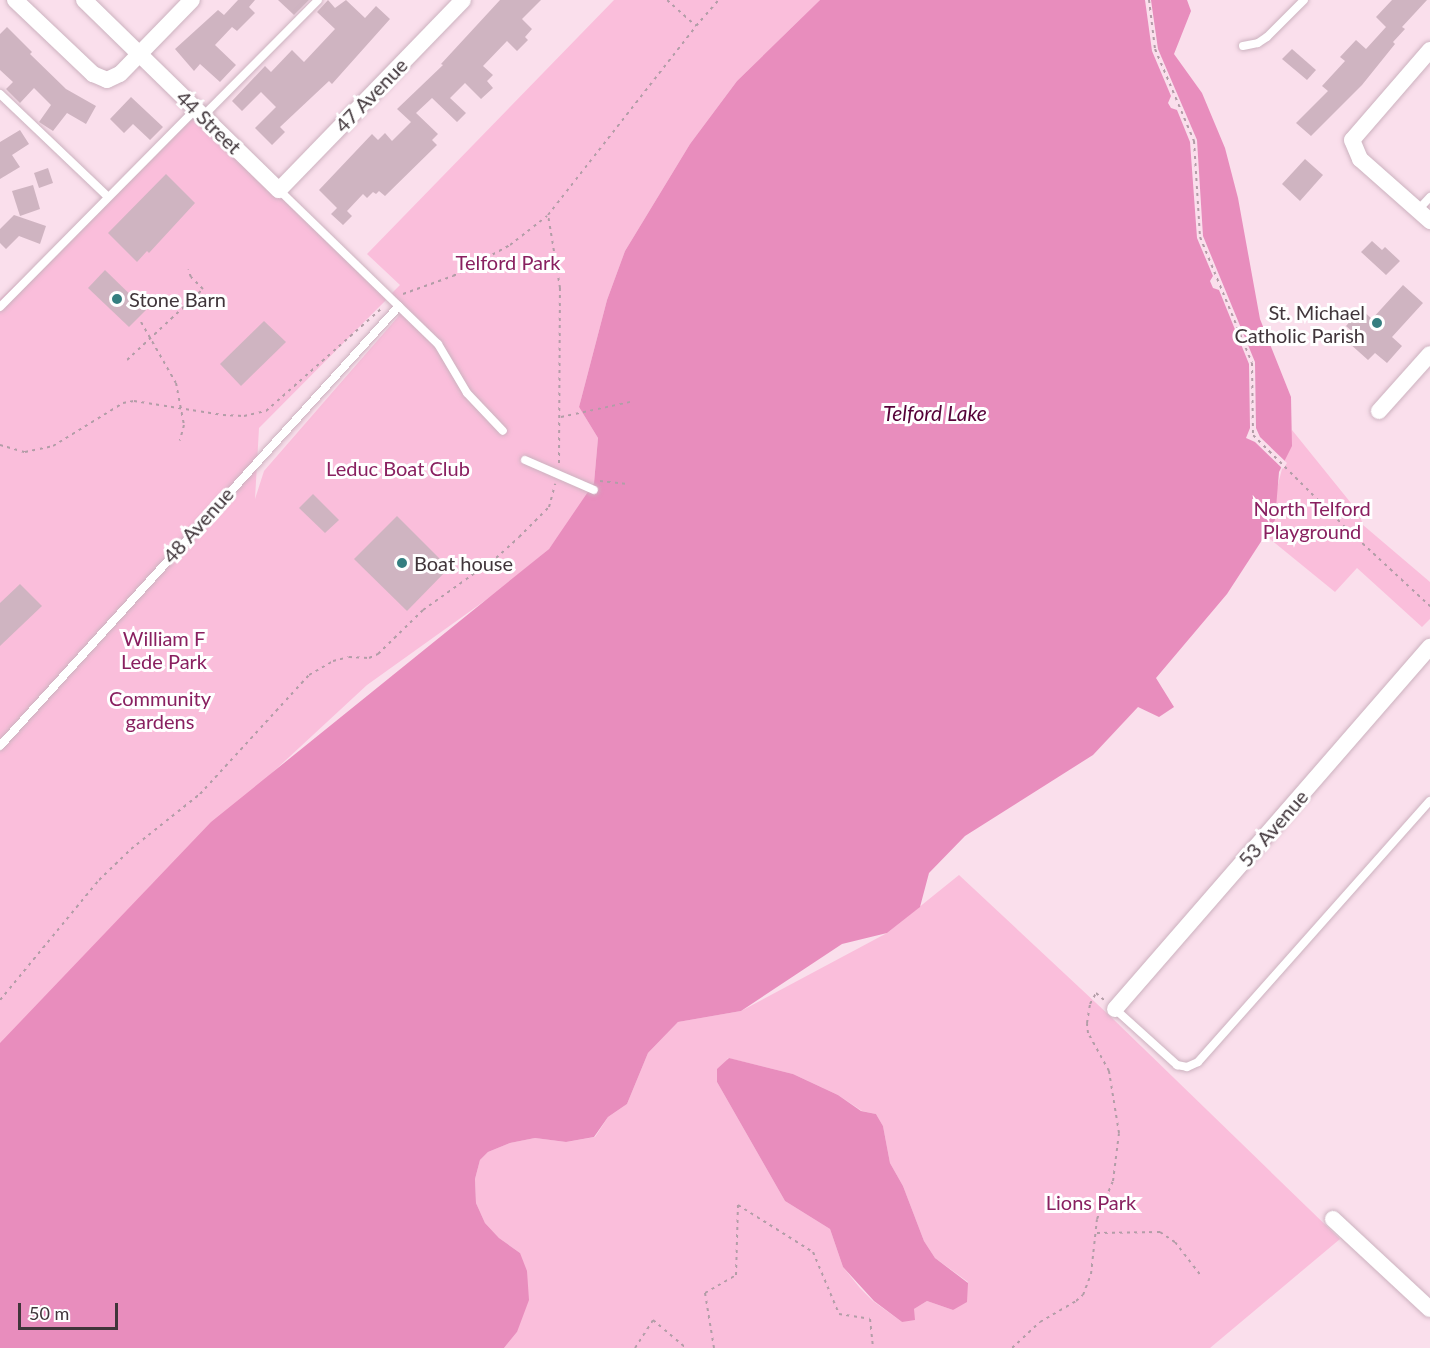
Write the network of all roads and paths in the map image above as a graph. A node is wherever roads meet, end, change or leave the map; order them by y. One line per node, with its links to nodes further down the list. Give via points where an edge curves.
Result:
1 (15, 0): 13 (street, via 100,78 115,78)
2 (84, 0): 13 (street, 44 Street)
3 (192, 0): 13 (street)
4 (318, 0): 15 (lane)
5 (463, 0): 16 (street, 47 Avenue)
6 (667, 0): 10 (path)
7 (719, 0): 10 (path)
8 (1149, 0): 40 (path, via 1155,49 1194,141 1200,237 1252,363 1253,435)
9 (1304, 0): 11 (lane, via 1258,44)
10 (696, 26): 31 (path, via 548,214 560,288 557,381)
11 (1243, 46)
12 (1430, 50): 19 (street, via 1352,140 1360,159)
13 (139, 54): 15 (street, 44 Street)
14 (0, 94): 17 (lane)
15 (199, 113): 16 (street, 44 Street); 17 (lane)
16 (279, 190): 21 (lane)
17 (108, 197): 22 (lane)
18 (1430, 197): 19 (lane)
19 (1424, 216)
20 (188, 270): 24 (path, via 203,289)
21 (399, 306): 32 (lane, via 444,350 467,393); 42 (lane, 48 Avenue)
22 (0, 307)
23 (141, 322): 24 (path)
24 (151, 340): 26 (path); 28 (path, via 176,383)
25 (1430, 354): 29 (street)
26 (127, 360)
27 (630, 402): 31 (path)
28 (182, 408): 30 (path); 33 (path, via 184,425); 35 (path, via 123,403 53,446 25,452)
29 (1379, 411)
30 (244, 416)
31 (561, 417): 34 (path)
32 (503, 431)
33 (180, 440)
34 (560, 442)
35 (0, 445)
36 (525, 460): 38 (lane)
37 (630, 484): 38 (path)
38 (593, 485)
39 (549, 507): 44 (path, via 496,558 423,610 378,654 333,661 309,675 200,794 99,880)
40 (1430, 606)
41 (1430, 647): 45 (street, 53 Avenue)
42 (0, 746)
43 (1430, 801): 45 (lane, via 1198,1062 1187,1067 1177,1065)
44 (0, 1000)
45 (1115, 1010): 47 (path, via 1096,993 1087,1015 1088,1033 1109,1071 1119,1132 1113,1181 1100,1210)
46 (1333, 1219): 49 (street)
47 (1097, 1233): 48 (path, via 1160,1232 1175,1242); 54 (path, via 1091,1274 1083,1295 1040,1322)
48 (1202, 1277)
49 (1430, 1309)
50 (635, 1348): 51 (path, via 653,1320)
51 (686, 1348)
52 (714, 1348): 53 (path, via 705,1293 736,1275 738,1205 813,1252 839,1314 870,1319)
53 (873, 1348)
54 (1012, 1348)

